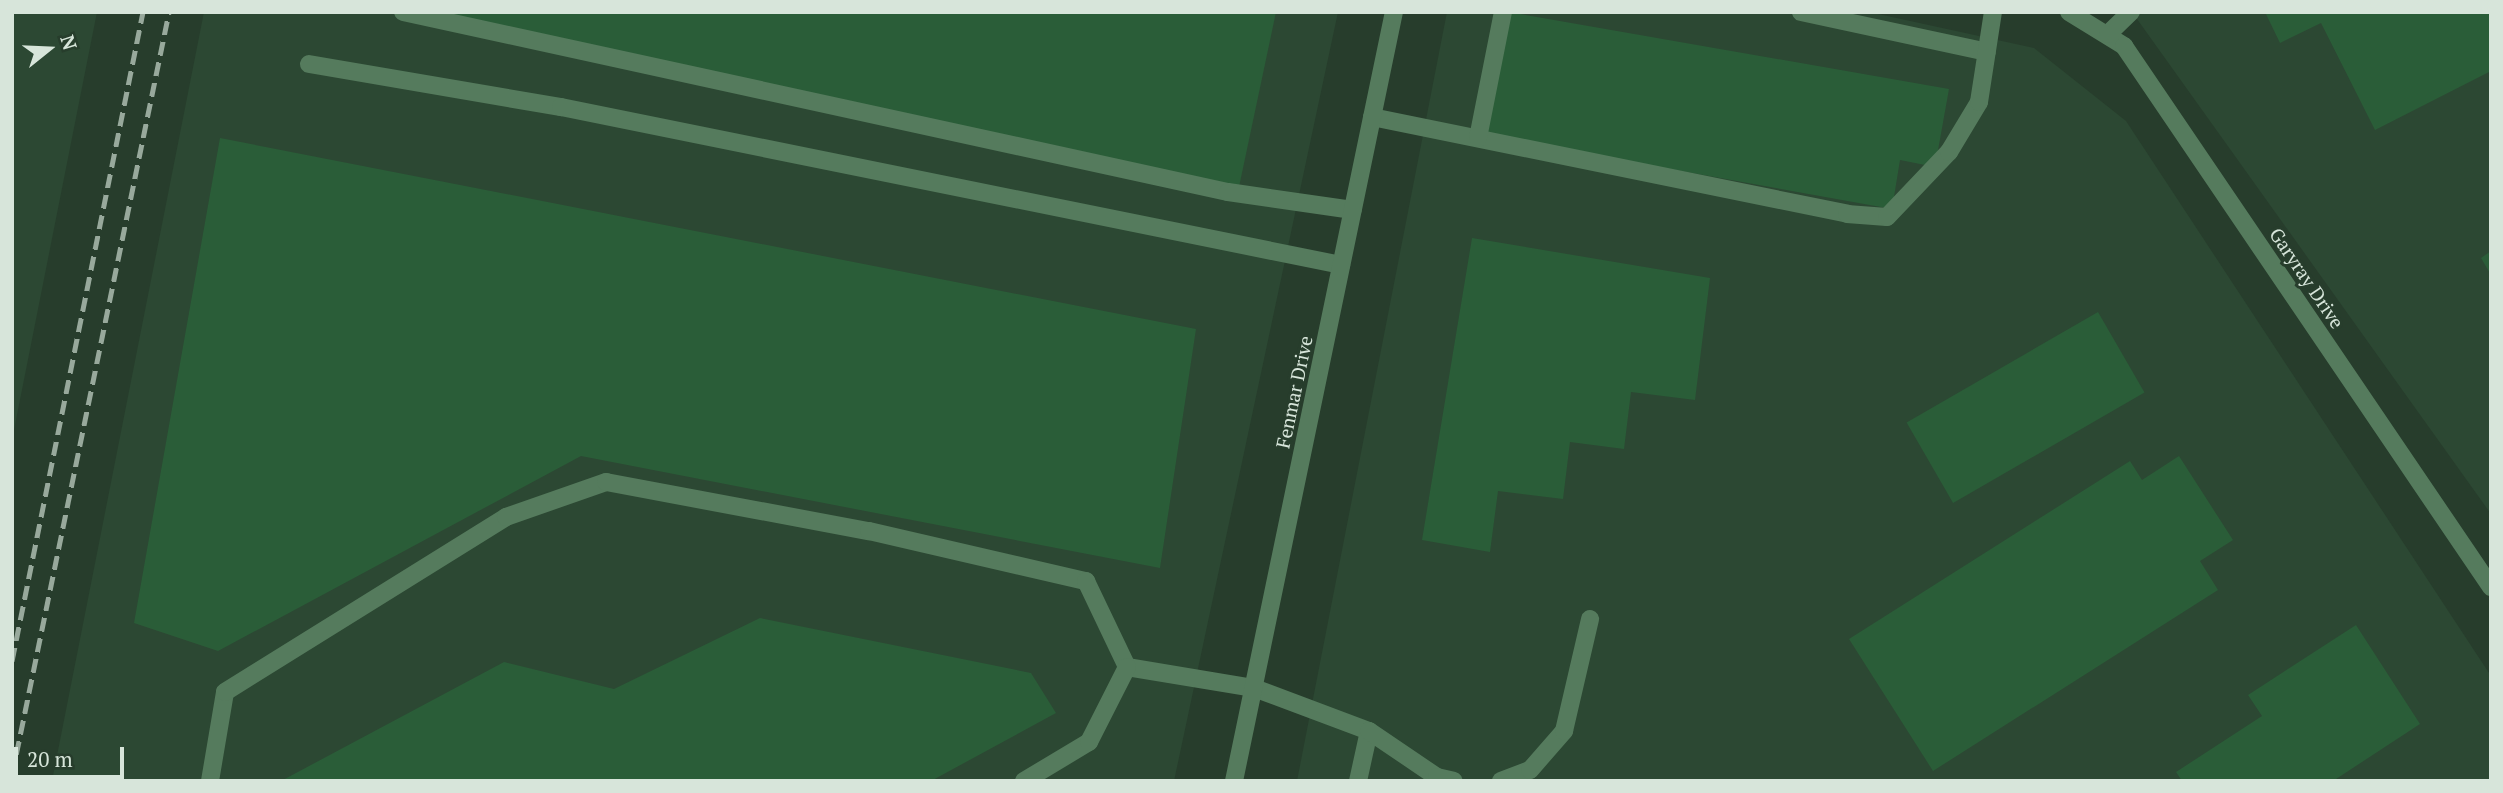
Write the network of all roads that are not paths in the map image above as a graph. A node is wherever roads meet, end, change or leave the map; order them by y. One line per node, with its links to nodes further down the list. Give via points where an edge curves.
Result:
1 (403, 12): 13 (street, via 1228,192)
2 (1394, 12): 11 (street, Fenmar Drive)
3 (1503, 12): 12 (street)
4 (1801, 12): 9 (street)
5 (1993, 12): 9 (street)
6 (2069, 12): 8 (street, Garyray Drive)
7 (2132, 12): 8 (street)
8 (2108, 34): 15 (street, Garyray Drive, via 2124,46)
9 (1987, 52): 12 (street, via 1979,102 1950,152 1887,217 1847,214)
10 (309, 64): 14 (street, via 561,107)
11 (1372, 117): 12 (street); 13 (street, Fenmar Drive)
12 (1478, 138)
13 (1353, 210): 14 (street, Fenmar Drive)
14 (1341, 265): 19 (street, Fenmar Drive)
15 (2485, 565): 16 (street, Garyray Drive)
16 (2491, 587)
17 (1590, 619): 21 (street, via 1564,730)
18 (1127, 667): 19 (street); 22 (street, via 1086,581 869,531 606,482 506,517 225,692); 23 (street, via 1089,742)
19 (1254, 688): 20 (street); 24 (street, Fenmar Drive)
20 (1369, 730): 25 (street); 26 (street, via 1437,777)
21 (1534, 775): 27 (street)
22 (210, 781)
23 (1024, 781)
24 (1234, 781)
25 (1359, 781)
26 (1454, 781)
27 (1501, 781)

